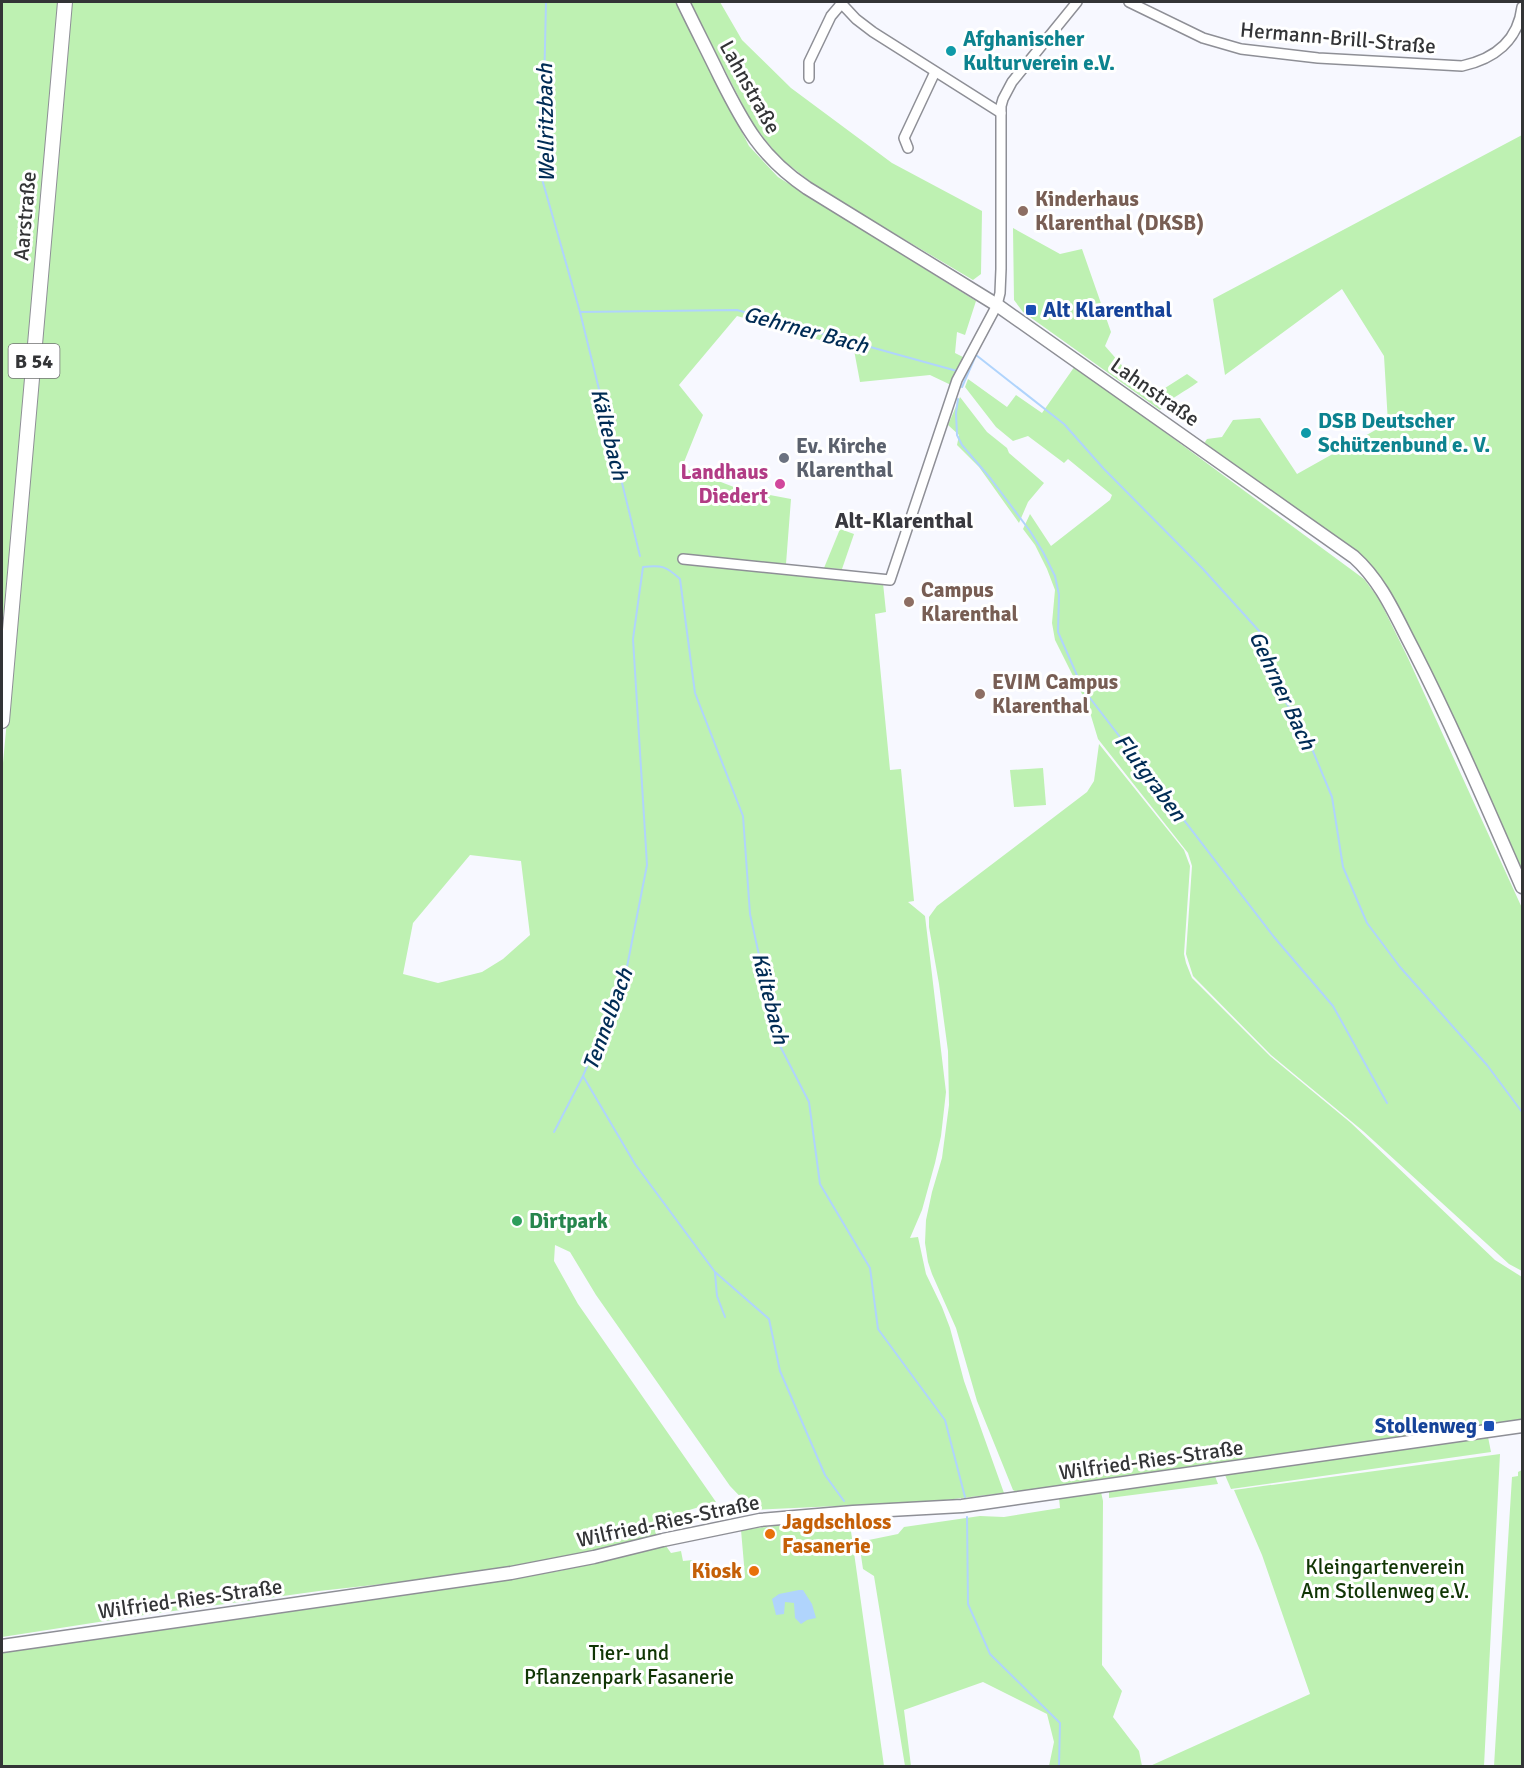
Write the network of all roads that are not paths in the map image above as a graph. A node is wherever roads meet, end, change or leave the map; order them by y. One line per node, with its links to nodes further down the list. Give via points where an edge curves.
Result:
1 (65, 2): 13 (main road, Aarstraße / B 54)
2 (683, 2): 11 (street, Lahnstraße, via 740,117 776,164 807,188)
3 (841, 2): 7 (street, via 864,26); 8 (street, via 809,62)
4 (1077, 2): 9 (street, via 1012,82)
5 (1129, 2): 6 (street, Hermann-Brill-Straße, via 1203,38 1241,49 1318,58 1462,66 1501,49 1518,25)
6 (1522, 7)
7 (935, 72): 9 (street); 10 (street, via 904,138)
8 (809, 78)
9 (1001, 113): 11 (street, via 1001,268)
10 (908, 148)
11 (997, 305): 12 (street, via 957,380 890,580); 14 (street, Lahnstraße, via 1370,572 1431,685)
12 (683, 559)
13 (2, 721)
14 (1522, 886)
15 (1522, 1426): 16 (street, Wilfried-Ries-Straße, via 973,1505 760,1520 511,1573)
16 (2, 1646)

